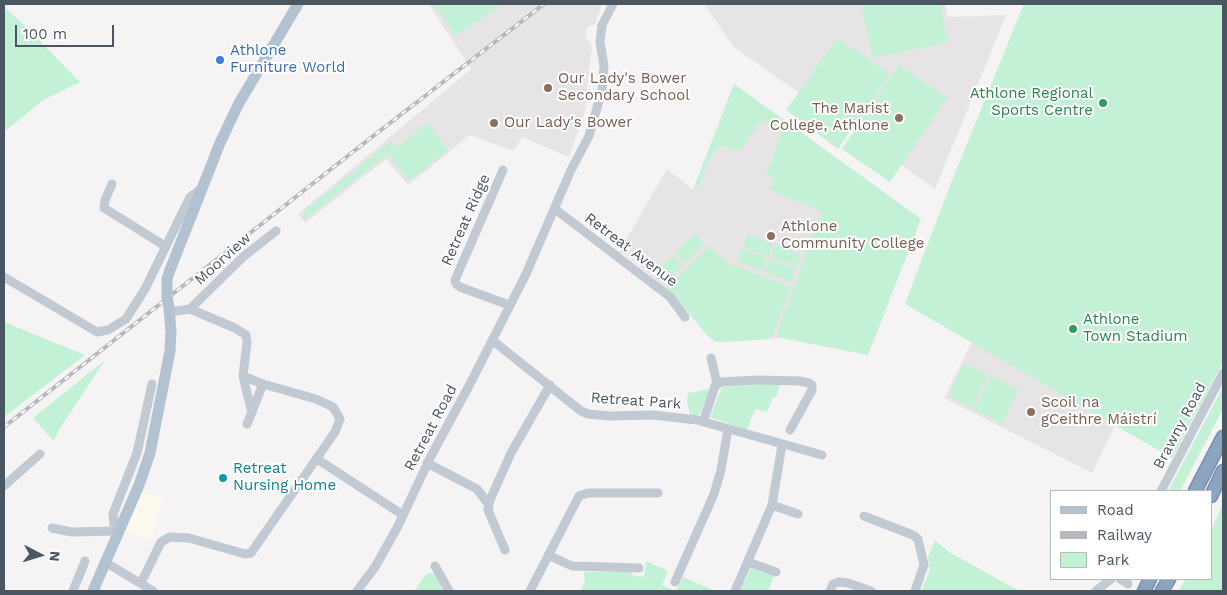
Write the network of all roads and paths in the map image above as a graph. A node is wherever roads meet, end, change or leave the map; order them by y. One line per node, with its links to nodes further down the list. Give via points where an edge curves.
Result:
1 (298, 4): 5 (main road, via 239,103)
2 (613, 4): 6 (street, Retreat Road, via 602,25 600,42 604,66 597,110 589,136)
3 (503, 170): 10 (street, Retreat Ridge, via 455,280 460,287)
4 (112, 184): 8 (street, via 104,208)
5 (202, 188): 8 (street, via 190,197); 11 (main road, via 167,279)
6 (555, 209): 10 (street, Retreat Road, via 528,276); 13 (street, Retreat Avenue, via 670,297)
7 (276, 231): 12 (street, Moorview, via 244,256)
8 (165, 246): 9 (street, via 145,289 126,319 98,332)
9 (4, 277)
10 (509, 304): 14 (street, Retreat Road)
11 (168, 305): 12 (street); 45 (main road, via 170,351 154,438 145,471)
12 (190, 309): 17 (street, via 246,336)
13 (685, 317)
14 (492, 340): 21 (street, Retreat Park); 32 (street, Retreat Road)
15 (711, 358): 18 (street)
16 (1223, 373): 35 (street, Brawny Road)
17 (243, 376): 20 (street); 22 (street)
18 (717, 383): 23 (street); 26 (street, via 799,380 810,384 811,392)
19 (152, 384): 45 (street, via 137,453 113,514)
20 (263, 384): 22 (street); 31 (street, via 316,399 338,413 340,418 336,432)
21 (550, 385): 23 (street, Retreat Park, via 588,414 653,415); 39 (street, via 511,453)
22 (252, 413): 24 (street)
23 (702, 422): 25 (street, Retreat Park)
24 (247, 424)
25 (728, 428): 28 (street, Retreat Park); 56 (street, via 714,494)
26 (790, 430)
27 (1223, 437): 36 (highway)
28 (782, 445): 30 (street, Retreat Park); 40 (street)
29 (40, 454): 34 (street)
30 (822, 455)
31 (317, 459): 42 (street); 57 (street, via 251,553 190,538 170,537 161,542)
32 (427, 463): 39 (street, via 477,490); 42 (street, Retreat Road)
33 (1223, 471): 38 (highway)
34 (4, 486)
35 (1162, 490)
36 (1195, 490)
37 (658, 493): 47 (street, via 582,495 574,503)
38 (1212, 494)
39 (489, 505): 46 (street, via 488,510)
40 (772, 505): 41 (street); 50 (street)
41 (798, 514)
42 (403, 515): 61 (street, Retreat Road, via 379,561)
43 (864, 516): 67 (street, via 918,539 924,565)
44 (52, 528): 45 (street, via 72,532)
45 (119, 531): 49 (main road)
46 (505, 550)
47 (548, 555): 52 (street, via 572,566); 63 (street)
48 (85, 562): 58 (street)
49 (105, 562): 57 (street); 59 (main road)
50 (748, 562): 53 (street); 64 (street)
51 (435, 566): 62 (street)
52 (639, 568)
53 (776, 572)
54 (1110, 580): 68 (street)
55 (1168, 580): 69 (highway)
56 (676, 582)
57 (141, 583): 60 (street)
58 (73, 591)
59 (93, 591)
60 (153, 591)
61 (357, 591)
62 (449, 591)
63 (530, 591)
64 (735, 591)
65 (830, 591): 66 (street, via 839,582)
66 (871, 591)
67 (915, 591)
68 (1096, 591)
69 (1162, 591)

